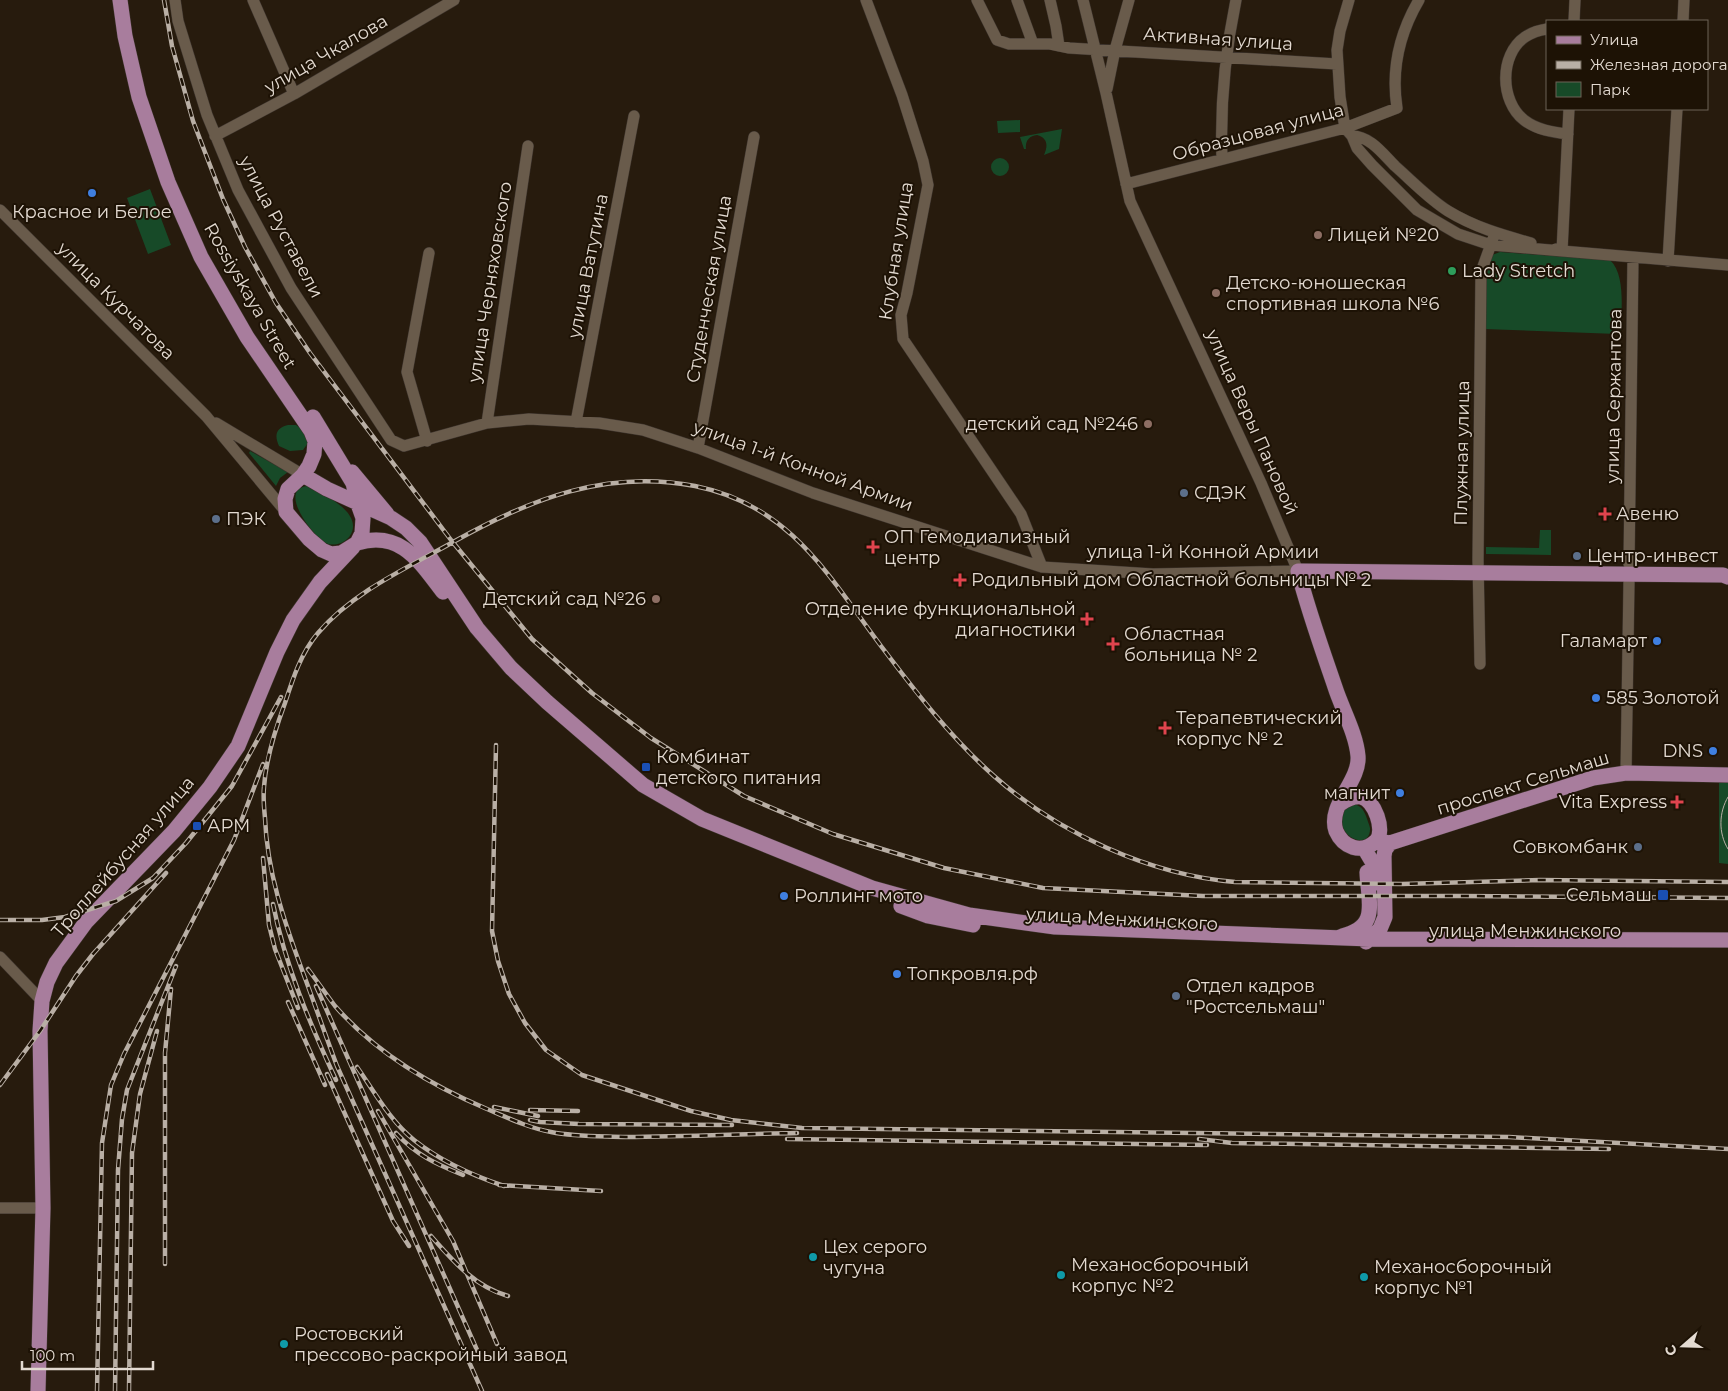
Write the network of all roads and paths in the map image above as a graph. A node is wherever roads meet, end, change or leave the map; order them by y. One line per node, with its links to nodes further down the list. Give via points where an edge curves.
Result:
1 (120, 0): 55 (main road, via 139,97 172,190 201,256 315,441 314,454)
2 (128, 0): 49 (main road, Rossiyskaya Street, via 147,95 179,188 208,253 254,332)
3 (175, 0): 33 (street, улица Руставели, via 178,21)
4 (253, 0): 27 (street)
5 (454, 0): 27 (street, улица Чкалова)
6 (866, 0): 63 (street, Клубная улица, via 902,95 928,185 901,315 903,338 1021,514)
7 (977, 0): 20 (street, Активная улица, via 996,40 1009,44)
8 (1016, 0): 20 (street)
9 (1050, 0): 21 (street)
10 (1083, 0): 22 (street, улица Веры Пановой)
11 (1129, 0): 23 (street)
12 (1236, 0): 24 (street)
13 (1349, 0): 25 (street, via 1340,31)
14 (1419, 0): 31 (street, Образцовая улица, via 1397,53 1394,92 1397,108)
15 (1575, 0): 17 (street)
16 (1684, 0): 18 (street)
17 (1574, 20)
18 (1683, 20)
19 (1546, 29): 32 (street, via 1524,38 1513,52 1506,69 1506,87 1512,104 1523,119 1538,128)
20 (1033, 44): 21 (street, Активная улица)
21 (1059, 46): 22 (street, Активная улица)
22 (1096, 49): 23 (street, Активная улица); 26 (street, улица Веры Пановой)
23 (1115, 50): 24 (street, Активная улица); 26 (street)
24 (1226, 57): 25 (street, Активная улица); 36 (street)
25 (1337, 64): 31 (street)
26 (1106, 93): 37 (street, улица Веры Пановой)
27 (294, 94): 33 (street, улица Чкалова)
28 (1569, 110): 32 (street)
29 (1677, 110): 46 (street)
30 (634, 116): 50 (street, улица Ватутина)
31 (1348, 132): 36 (street, Образцовая улица); 38 (street, via 1370,142); 40 (street, via 1372,166)
32 (1568, 134): 43 (street)
33 (215, 136): 53 (street, улица Руставели, via 238,190 290,288 392,440)
34 (754, 137): 54 (street, Студенческая улица)
35 (528, 146): 51 (street, улица Черняховского)
36 (1222, 159): 37 (street, Образцовая улица)
37 (1126, 184): 64 (street, улица Веры Пановой, via 1130,201 1262,483)
38 (1434, 201): 40 (street); 41 (street, via 1466,221)
39 (0, 210): 48 (street, улица Курчатова)
40 (1423, 214): 42 (street, via 1458,234)
41 (1495, 233): 42 (street, Плужная улица); 43 (street)
42 (1491, 245): 43 (street); 65 (street, Плужная улица, via 1481,272)
43 (1562, 251): 45 (street)
44 (429, 254): 52 (street, via 407,372)
45 (1634, 258): 46 (street); 61 (street, улица Сержантова)
46 (1668, 261): 47 (street)
47 (1728, 265)
48 (206, 416): 55 (street, улица Курчатова); 57 (street, улица Курчатова)
49 (313, 417): 56 (main road, via 353,483); 58 (main road, via 358,480)
50 (576, 422): 51 (street, улица 1-й Конной Армии, via 529,419); 54 (street, улица 1-й Конной Армии, via 643,430)
51 (487, 423): 52 (street, улица 1-й Конной Армии)
52 (427, 441): 53 (street, улица 1-й Конной Армии)
53 (404, 446)
54 (698, 448): 63 (street, улица 1-й Конной Армии, via 813,493)
55 (303, 475): 56 (main road); 57 (main road, via 288,489)
56 (358, 504): 58 (main road); 60 (main road, via 363,518 362,533)
57 (286, 512): 59 (main road)
58 (391, 518): 62 (main road, via 420,542)
59 (312, 542): 60 (main road, via 331,554 341,553); 67 (main road, via 322,565)
60 (355, 545): 62 (main road, via 370,539 395,542); 67 (main road, Троллейбусная улица)
61 (1629, 564)
62 (431, 567): 75 (main road, улица Менжинского, via 511,668 547,702 643,785 710,822 872,888 969,915 1055,927); 77 (main road, улица Менжинского, via 472,632 516,683 629,783 662,807 692,823 809,874 928,916 1054,937)
63 (1042, 568): 64 (street, улица 1-й Конной Армии, via 1153,574)
64 (1298, 571): 65 (main road, улица 1-й Конной Армии); 72 (main road, улица Веры Пановой, via 1356,746 1355,772)
65 (1479, 572): 66 (main road, улица 1-й Конной Армии); 69 (street, Плужная улица)
66 (1728, 577)
67 (320, 582): 81 (main road, Троллейбусная улица, via 293,620 281,644 238,746 174,831 98,908 68,945 50,976)
68 (1629, 582): 70 (street)
69 (1480, 664)
70 (1626, 773): 71 (main road, проспект Сельмаш); 73 (main road, проспект Сельмаш, via 1593,778)
71 (1728, 774)
72 (1340, 804): 73 (main road, улица Веры Пановой, via 1334,815 1336,830 1344,843); 73 (main road, via 1358,796 1368,801 1380,825)
73 (1374, 847): 74 (main road); 74 (main road); 75 (main road, via 1366,861 1369,917 1356,932)
74 (1379, 928): 77 (main road, via 1359,945); 77 (main road, via 1374,923); 78 (main road, улица Менжинского); 78 (main road, via 1391,929)
75 (1331, 938): 77 (main road, улица Менжинского)
76 (1728, 940): 78 (main road, улица Менжинского)
77 (1348, 943): 78 (main road, улица Менжинского)
78 (1404, 945): 79 (main road, улица Менжинского)
79 (1728, 950)
80 (0, 957): 81 (street)
81 (42, 1002): 83 (main road, Троллейбусная улица)
82 (0, 1208): 83 (street)
83 (43, 1208): 84 (main road, Троллейбусная улица)
84 (38, 1391)

